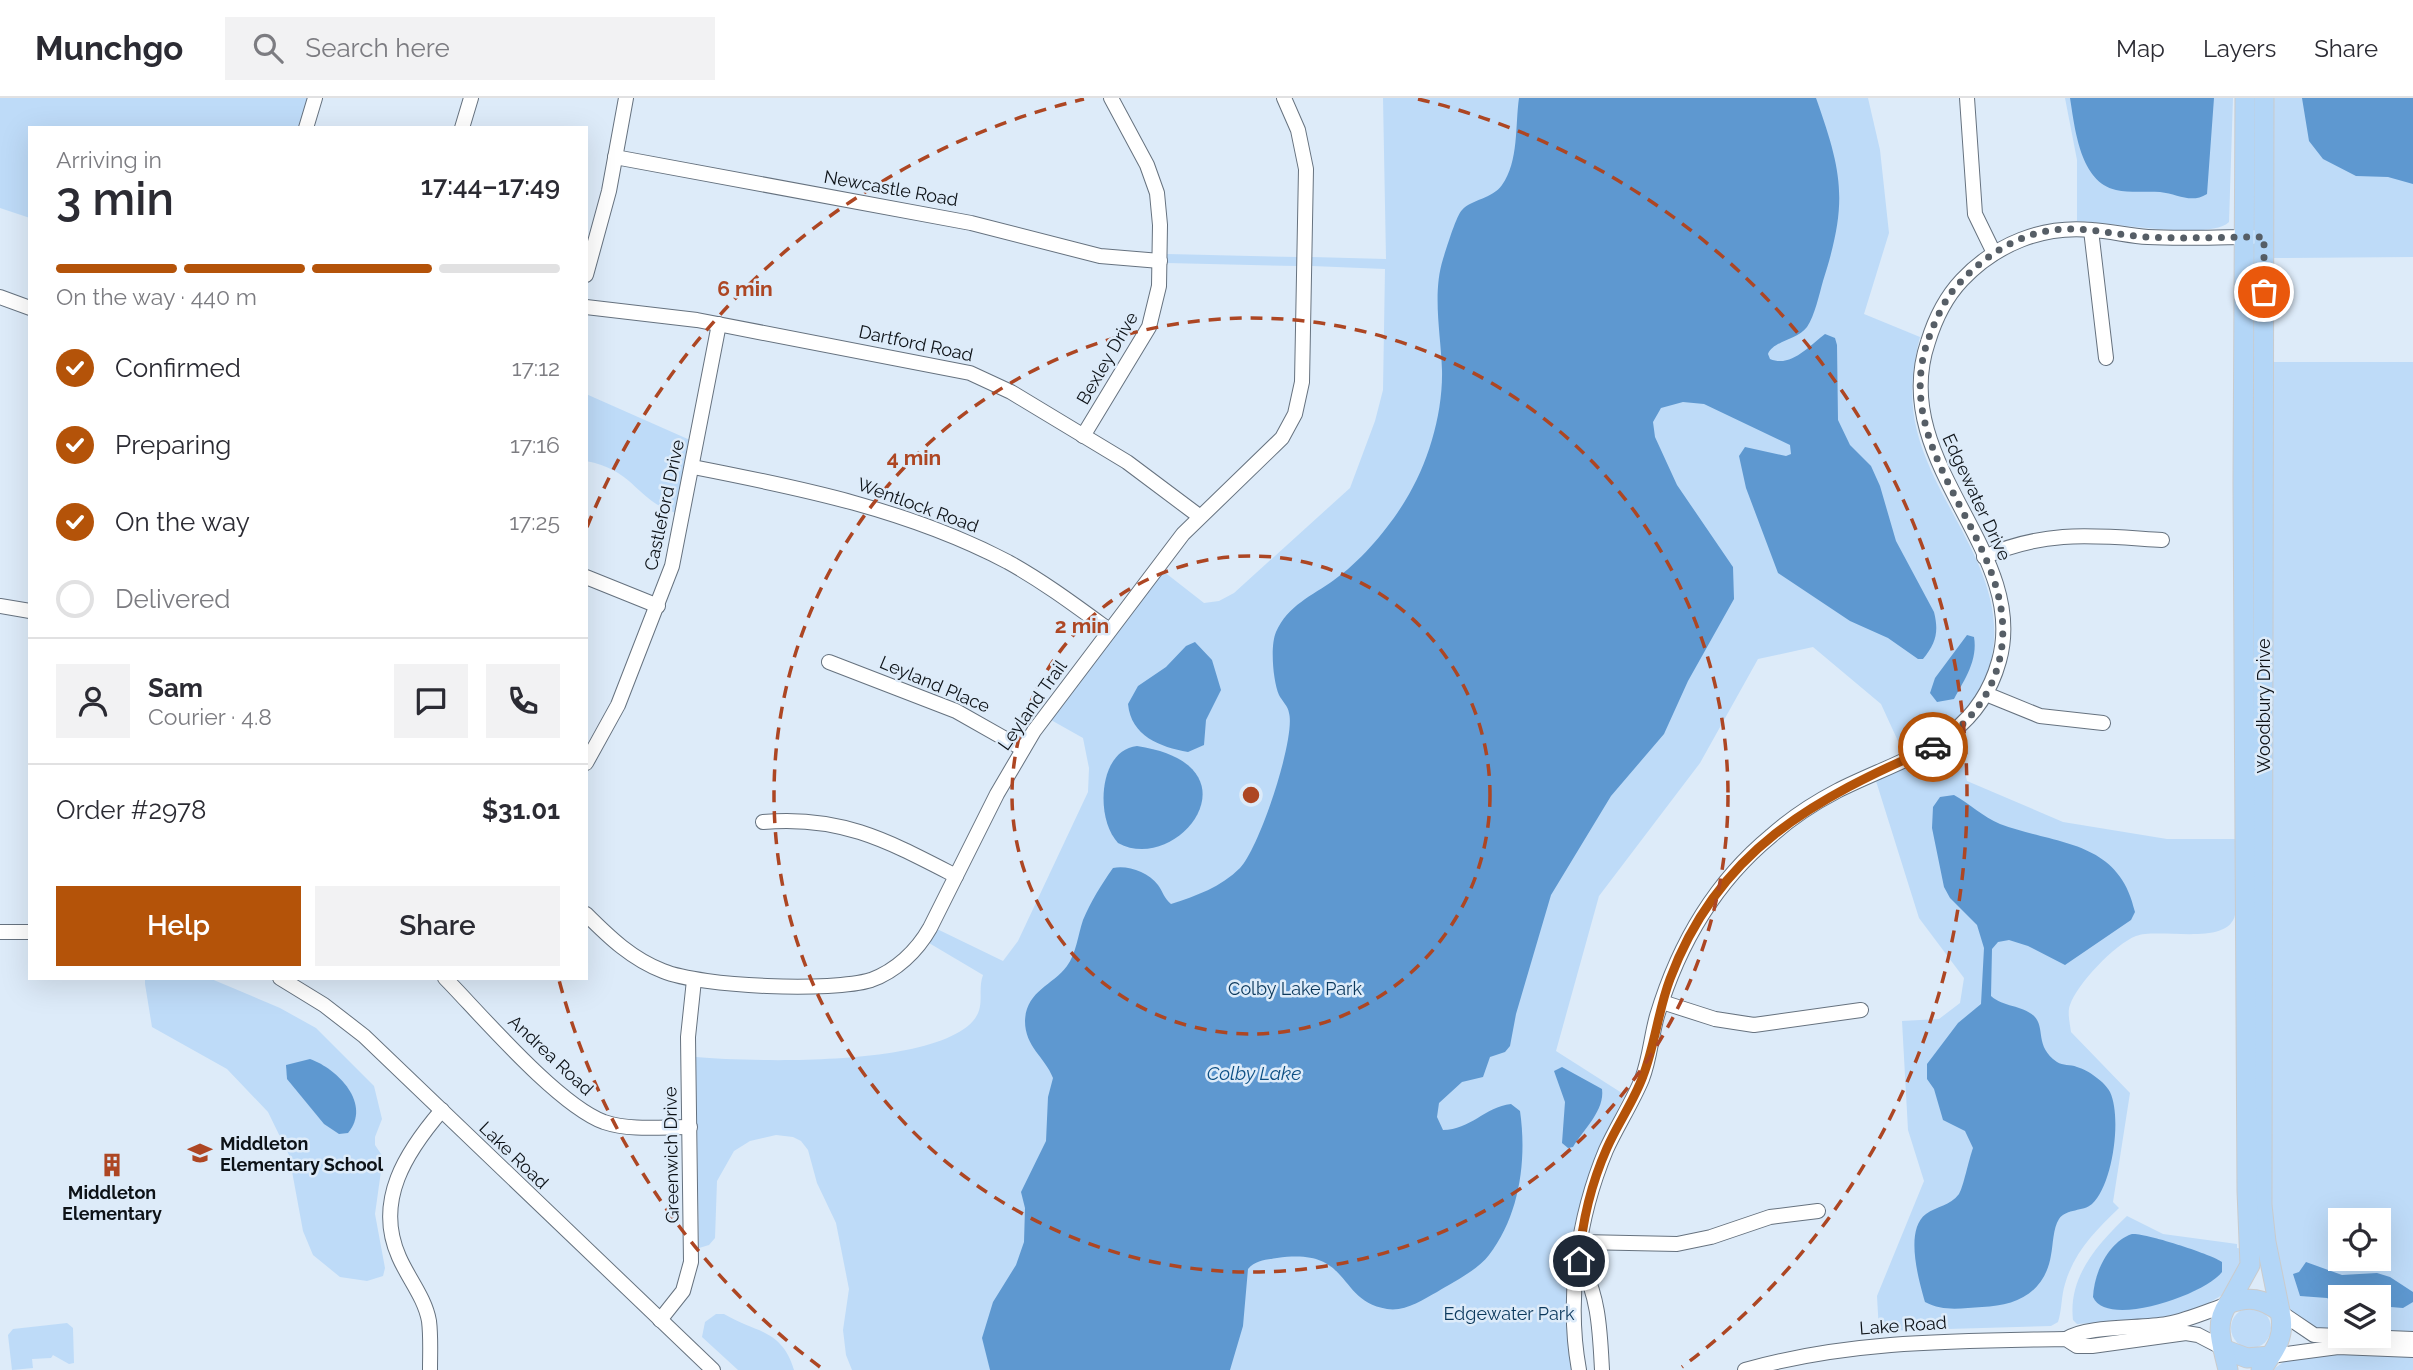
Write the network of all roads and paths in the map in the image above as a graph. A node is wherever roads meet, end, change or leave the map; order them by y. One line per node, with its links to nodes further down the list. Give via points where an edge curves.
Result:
1 (315, 98): 9 (street)
2 (471, 98): 10 (street)
3 (626, 98): 11 (street)
4 (1111, 98): 16 (street, Bexley Drive, via 1156,188)
5 (1284, 98): 25 (street, Leyland Trail, via 1306,166 1301,392 1279,442)
6 (1967, 98): 15 (street, via 1975,214)
7 (2245, 98): 13 (main road, Woodbury Drive)
8 (2264, 98): 14 (main road, Woodbury Drive)
9 (307, 126)
10 (463, 126)
11 (615, 157): 16 (street, Newcastle Road, via 981,225 1100,256); 17 (street)
12 (2091, 230): 13 (street, Edgewater Drive, via 2148,237); 15 (street, Edgewater Drive, via 2048,231); 22 (street)
13 (2243, 237): 14 (street, Edgewater Drive); 53 (main road, Woodbury Drive, via 2251,1260)
14 (2264, 237): 54 (main road, Woodbury Drive, via 2262,1194)
15 (1994, 253): 27 (street, Edgewater Drive, via 1960,282 1945,302 1928,340 1920,375 1920,400 1932,449)
16 (1160, 261): 23 (street, Bexley Drive, via 1151,322)
17 (588, 267)
18 (0, 297): 19 (street)
19 (28, 307)
20 (588, 307): 21 (street, Dartford Road)
21 (719, 324): 23 (street, Dartford Road, via 963,371 1005,388); 24 (street, Castleford Drive)
22 (2106, 358)
23 (1083, 436): 25 (street, Dartford Road, via 1148,476)
24 (693, 467): 30 (street, Castleford Drive, via 676,552); 32 (street, Wentlock Road, via 816,491 937,530 1017,568)
25 (1199, 516): 32 (street, Leyland Trail)
26 (2162, 540): 27 (street, via 2065,535 2025,541)
27 (1984, 557): 34 (street, Edgewater Drive, via 1995,581 2004,625 2000,659)
28 (588, 578): 30 (street)
29 (0, 606): 31 (street)
30 (658, 606): 37 (street, Castleford Drive, via 612,719)
31 (28, 611)
32 (1109, 631): 36 (street, Leyland Trail)
33 (829, 662): 36 (street, Leyland Place, via 949,707)
34 (1986, 694): 35 (street, via 2040,716); 46 (street, Edgewater Drive, via 1948,738 1819,801 1751,853 1695,925)
35 (2103, 723)
36 (1023, 749): 39 (street, Leyland Trail)
37 (588, 761)
38 (763, 822): 39 (street, via 812,821 859,830)
39 (956, 876): 45 (street, Leyland Trail, via 920,943 898,965 876,978 837,985)
40 (588, 916): 45 (street, Leyland Trail, via 632,955)
41 (0, 932): 42 (street)
42 (28, 932)
43 (283, 980): 48 (street, Lake Road, via 351,1025)
44 (446, 980): 49 (street, Andrea Road, via 584,1112 620,1126)
45 (694, 980): 49 (street, Greenwich Drive, via 688,1027)
46 (1662, 1002): 47 (street, via 1715,1019 1754,1025); 51 (street, Edgewater Drive, via 1642,1078 1595,1181)
47 (1861, 1010)
48 (442, 1110): 55 (street, Lake Road); 61 (street, via 400,1165 391,1209 396,1248 429,1320)
49 (690, 1127): 55 (street, Greenwich Drive, via 690,1268 681,1294)
50 (1818, 1211): 51 (street, via 1770,1217 1677,1244)
51 (1581, 1242): 52 (street, Edgewater Drive)
52 (1579, 1261): 63 (street, Edgewater Drive, via 1573,1318); 64 (street, Edgewater Drive, via 1598,1317)
53 (2229, 1303): 54 (main road, via 2255,1298); 56 (street, Lake Road, via 2172,1323 2077,1332); 58 (main road, via 2219,1324)
54 (2280, 1312): 57 (street, via 2314,1335); 60 (main road, via 2282,1337)
55 (660, 1320): 62 (street, Lake Road)
56 (2066, 1339): 58 (street, Lake Road, via 2077,1346 2109,1345 2186,1333); 65 (street, Lake Road, via 1880,1344)
57 (2413, 1339)
58 (2223, 1349): 60 (main road); 66 (main road)
59 (2413, 1350): 60 (street, via 2338,1347)
60 (2267, 1361)
61 (430, 1370)
62 (713, 1370)
63 (1579, 1370)
64 (1602, 1370)
65 (1745, 1370)
66 (2228, 1370)

